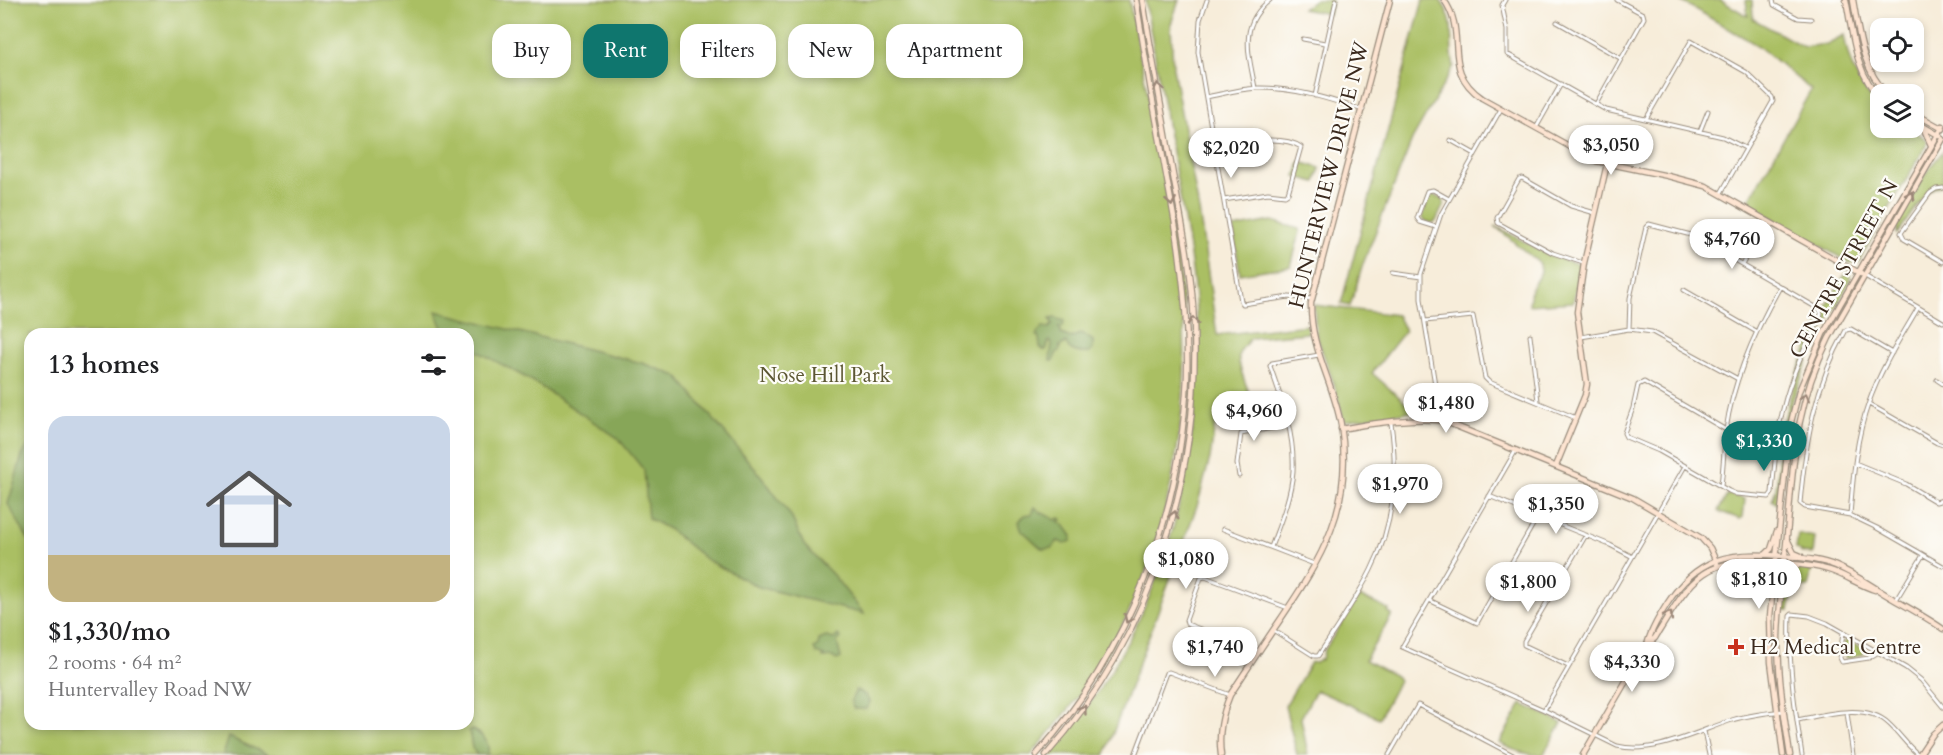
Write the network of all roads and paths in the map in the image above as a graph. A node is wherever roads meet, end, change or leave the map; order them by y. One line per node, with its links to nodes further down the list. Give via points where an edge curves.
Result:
1 (1136, 0): 136 (main road, one-way to 136, via 1180,255 1187,343 1184,418 1171,493 1139,596 1089,688)
2 (1143, 0): 137 (main road, one-way to 2, via 1088,702 1132,628 1168,534 1187,452 1193,395 1193,305)
3 (1207, 0): 23 (street, via 1198,36)
4 (1270, 0): 21 (street, via 1254,17 1248,37)
5 (1336, 0): 16 (street)
6 (1390, 0): 26 (main road, HUNTERVIEW DRIVE NW)
7 (1505, 0): 18 (street, via 1502,5 1507,54)
8 (1617, 0): 17 (street, via 1645,17)
9 (1773, 0): 13 (street, via 1774,5 1798,18)
10 (1846, 0): 20 (main road, via 1860,69)
11 (1853, 0): 19 (main road, via 1864,57)
12 (1446, 1): 25 (main road, via 1456,25 1456,58 1463,78 1477,94)
13 (1811, 20)
14 (1557, 22): 17 (street)
15 (1304, 39): 16 (street)
16 (1326, 44): 22 (street)
17 (1621, 59): 24 (street)
18 (1561, 84): 24 (street); 31 (street)
19 (1878, 84)
20 (1870, 87)
21 (1255, 88): 22 (street); 23 (street)
22 (1316, 96): 26 (street)
23 (1206, 97): 38 (street)
24 (1596, 104): 28 (street, via 1606,110)
25 (1501, 109): 31 (main road); 41 (street)
26 (1363, 110): 60 (main road, HUNTERVIEW DRIVE NW)
27 (1708, 111): 34 (street)
28 (1646, 118): 34 (street); 39 (street, via 1691,41 1746,72 1772,97)
29 (1924, 118): 33 (main road)
30 (1924, 126): 35 (main road)
31 (1536, 128): 43 (main road)
32 (1924, 128): 37 (main road)
33 (1942, 128): 35 (main road, CENTRE STREET N)
34 (1700, 131): 39 (street)
35 (1941, 137): 37 (main road, CENTRE STREET N); 42 (main road, CENTRE STREET N)
36 (1450, 140): 41 (street)
37 (1931, 146): 55 (main road, CENTRE STREET N)
38 (1215, 147): 47 (street); 47 (street, via 1268,140 1301,147 1288,193)
39 (1745, 148): 45 (street)
40 (1943, 148): 42 (main road)
41 (1475, 154): 46 (street)
42 (1933, 157): 56 (main road, CENTRE STREET N, one-way to 42)
43 (1607, 164): 45 (main road, via 1668,176); 48 (main road)
44 (1943, 188): 51 (street, via 1930,193 1901,233 1904,239)
45 (1721, 193): 49 (main road)
46 (1449, 199): 50 (street); 50 (street, via 1427,191 1417,218)
47 (1224, 200): 60 (street, via 1243,304 1289,297)
48 (1595, 213): 52 (main road); 52 (street, via 1571,206 1522,178 1497,218 1498,223 1552,253)
49 (1767, 221): 53 (street); 55 (main road)
50 (1436, 227): 57 (street)
51 (1943, 262)
52 (1584, 263): 67 (main road, via 1577,312)
53 (1742, 264): 58 (street); 64 (street, via 1691,235 1649,224 1630,298)
54 (1393, 273): 57 (street)
55 (1858, 273): 56 (main road); 90 (main road, CENTRE STREET N, via 1823,334 1799,391 1787,444)
56 (1865, 276): 61 (street); 96 (main road, CENTRE STREET N, one-way to 56, via 1796,438 1807,390 1825,348)
57 (1421, 277): 62 (street)
58 (1780, 287): 65 (street); 87 (street, via 1821,311 1784,405 1771,496 1736,494)
59 (1684, 290): 65 (street)
60 (1312, 299): 69 (main road, HUNTERVIEW DRIVE NW, via 1310,322)
61 (1918, 308): 63 (street); 68 (street)
62 (1425, 321): 73 (street, via 1473,316 1485,378); 76 (street)
63 (1943, 322)
64 (1629, 329): 67 (street); 70 (street, via 1658,334)
65 (1756, 331): 70 (street)
66 (1530, 335): 73 (street)
67 (1581, 337): 75 (main road, via 1587,384)
68 (1892, 353): 74 (street); 92 (street, via 1847,329 1826,370 1811,415 1800,503)
69 (1319, 355): 78 (street, via 1270,366); 79 (main road, HUNTERVIEW DRIVE NW)
70 (1738, 379): 80 (street)
71 (1937, 380): 72 (street)
72 (1943, 384)
73 (1538, 401): 75 (street)
74 (1868, 404): 81 (street); 83 (street)
75 (1576, 418): 84 (main road)
76 (1438, 419): 77 (main road); 82 (main road)
77 (1391, 423): 79 (main road); 118 (street, via 1395,476 1391,507 1371,570 1318,656)
78 (1288, 425): 86 (street, via 1241,434); 97 (street, via 1293,472)
79 (1341, 429): 108 (main road, HUNTERVIEW DRIVE NW, via 1342,492 1333,527)
80 (1726, 430): 85 (street, via 1644,382 1638,385 1626,437); 87 (street)
81 (1943, 445)
82 (1516, 450): 84 (main road); 88 (street)
83 (1855, 463): 89 (street, via 1906,484 1936,502); 92 (street)
84 (1556, 466): 91 (main road)
85 (1685, 466): 87 (street); 91 (street)
86 (1239, 476)
87 (1721, 486)
88 (1489, 496): 93 (street); 115 (street)
89 (1943, 500)
90 (1782, 505): 98 (main road, via 1774,543); 101 (main road, CENTRE STREET N)
91 (1658, 512): 100 (street); 104 (main road, via 1701,538)
92 (1850, 515): 99 (street)
93 (1538, 516): 95 (street); 115 (street, via 1477,623)
94 (1224, 529): 97 (street)
95 (1586, 535): 100 (street); 124 (street, via 1524,641 1524,645)
96 (1787, 537): 102 (main road, CENTRE STREET N); 103 (main road, via 1794,553)
97 (1271, 547): 108 (street)
98 (1766, 554): 101 (main road); 104 (main road)
99 (1923, 555): 111 (street); 116 (street)
100 (1632, 556): 124 (street)
101 (1778, 556): 102 (main road); 106 (main road, CENTRE STREET N)
102 (1785, 557): 103 (main road); 107 (main road, CENTRE STREET N)
103 (1807, 558): 114 (main road, via 1836,566)
104 (1716, 559): 110 (main road); 121 (main road, via 1690,575 1676,591)
105 (1756, 561): 106 (main road); 110 (main road); 112 (main road, via 1768,567)
106 (1777, 562): 107 (main road); 112 (main road, CENTRE STREET N)
107 (1784, 563): 109 (main road); 113 (main road, CENTRE STREET N)
108 (1316, 565): 117 (main road, HUNTERVIEW DRIVE NW)
109 (1798, 565): 113 (main road); 114 (main road, via 1830,570)
110 (1718, 566): 121 (main road, one-way to 110, via 1689,585)
111 (1943, 566)
112 (1774, 582): 129 (main road, CENTRE STREET N, via 1769,641)
113 (1782, 582): 128 (main road, CENTRE STREET N, via 1778,640)
114 (1881, 591): 116 (main road)
115 (1429, 600): 127 (street, via 1402,647)
116 (1896, 600): 119 (main road)
117 (1288, 608): 118 (main road, HUNTERVIEW DRIVE NW); 122 (street, via 1201,578 1187,624)
118 (1273, 630): 122 (main road, HUNTERVIEW DRIVE NW)
119 (1943, 630)
120 (1843, 632): 123 (street); 123 (street, via 1842,662); 131 (street, via 1809,616 1790,616 1790,666)
121 (1647, 645): 134 (main road)
122 (1259, 651): 125 (main road, HUNTERVIEW DRIVE NW)
123 (1878, 653): 126 (street, via 1921,680)
124 (1569, 666): 127 (street)
125 (1230, 695): 138 (street, via 1166,673); 139 (main road, HUNTERVIEW DRIVE NW, via 1222,714)
126 (1943, 706)
127 (1544, 710): 134 (street)
128 (1784, 711): 129 (street); 145 (main road, CENTRE STREET N)
129 (1777, 712): 133 (street); 144 (main road, CENTRE STREET N)
130 (1847, 713): 131 (street); 147 (street); 148 (street, via 1876,715)
131 (1797, 720): 146 (street)
132 (1943, 725): 148 (main road)
133 (1704, 730): 135 (street); 143 (street)
134 (1595, 734): 135 (street); 142 (main road)
135 (1641, 753)
136 (1036, 755)
137 (1046, 755)
138 (1135, 755)
139 (1221, 755)
140 (1389, 755): 141 (street, via 1418,705)
141 (1513, 755)
142 (1583, 755)
143 (1709, 755)
144 (1783, 755)
145 (1790, 755)
146 (1802, 755)
147 (1853, 755)
148 (1919, 755)

